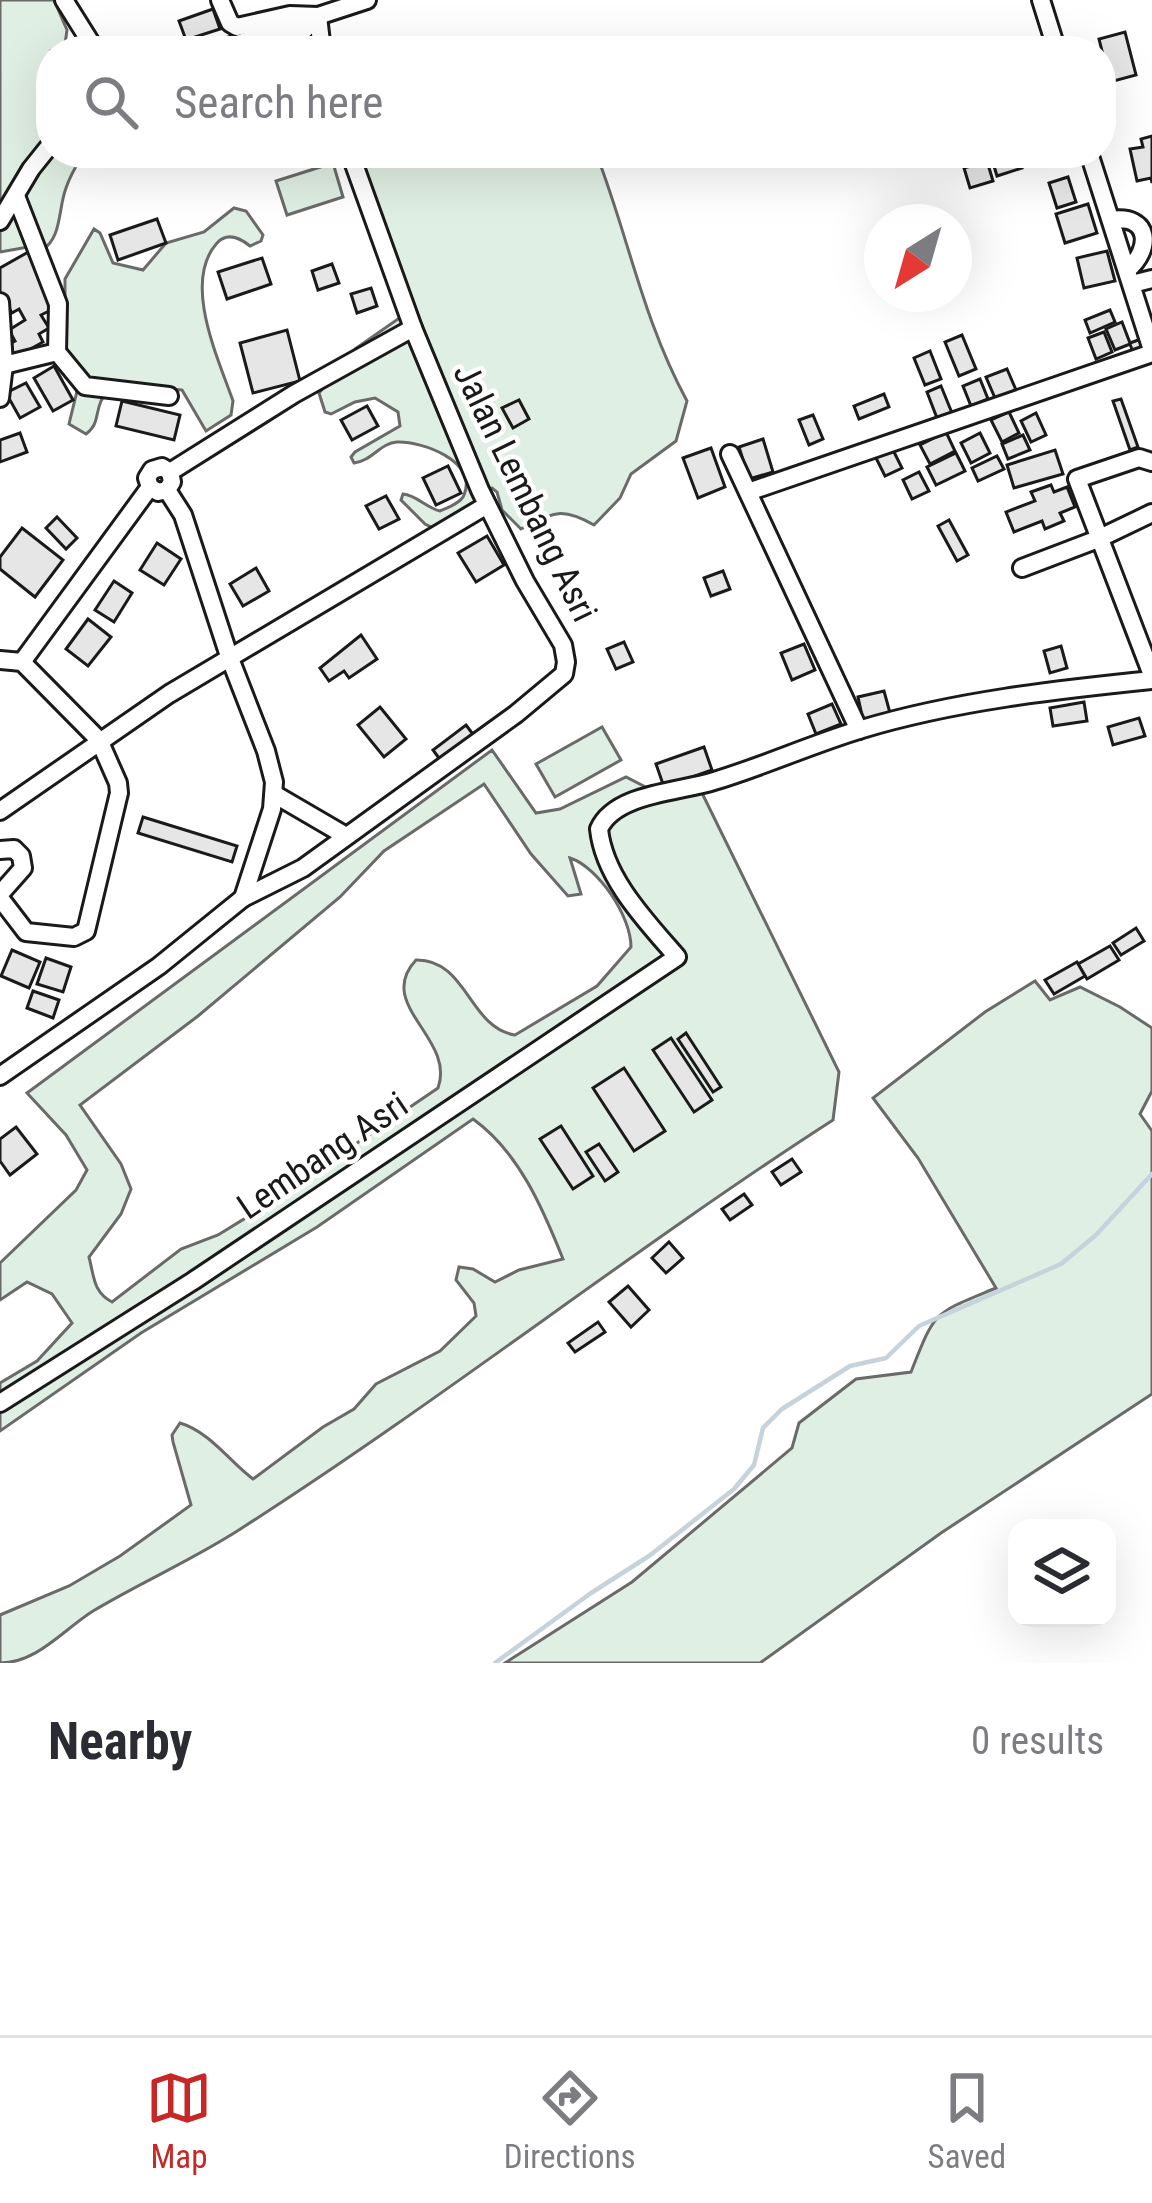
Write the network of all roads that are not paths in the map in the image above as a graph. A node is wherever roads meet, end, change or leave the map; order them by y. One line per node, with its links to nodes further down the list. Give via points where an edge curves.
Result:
1 (64, 0): 6 (street)
2 (220, 0): 5 (street, via 237,27)
3 (367, 0): 5 (street)
4 (1040, 0): 10 (street)
5 (318, 16): 7 (street); 8 (street); 9 (street)
6 (87, 36)
7 (261, 36)
8 (298, 36)
9 (320, 36)
10 (1052, 36)
11 (36, 163): 14 (street)
12 (355, 168): 21 (street, Jalan Lembang Asri)
13 (1094, 168): 15 (street)
14 (14, 192): 16 (street); 23 (street, via 58,304)
15 (1111, 220): 17 (street, via 1124,218); 18 (street)
16 (0, 221)
17 (1151, 236): 18 (street)
18 (1130, 277): 19 (street); 22 (street)
19 (1152, 279)
20 (0, 302): 24 (street)
21 (413, 328): 29 (street); 31 (street, Jalan Lembang Asri)
22 (1152, 351): 30 (street)
23 (57, 352): 24 (street); 25 (street, via 85,386)
24 (4, 365): 26 (street)
25 (169, 396)
26 (0, 398)
27 (730, 454): 30 (street)
28 (1152, 462): 33 (street, via 1139,458 1078,477)
29 (162, 483): 35 (street, via 183,515); 37 (street)
30 (748, 492): 39 (street)
31 (487, 505): 35 (street); 43 (street, Jalan Lembang Asri, via 563,645 564,674)
32 (1152, 513): 33 (street)
33 (1098, 539): 34 (street); 38 (street)
34 (1022, 568)
35 (229, 656): 40 (street); 41 (street)
36 (0, 660): 37 (street)
37 (22, 662): 40 (street)
38 (1152, 678): 39 (street)
39 (859, 730): 48 (street, Lembang Asri, via 615,811 599,836 609,866 677,957)
40 (99, 740): 42 (street); 45 (street, via 119,793 90,926 74,937 29,933)
41 (274, 794): 43 (street); 46 (street)
42 (0, 811)
43 (346, 836): 46 (street)
44 (0, 850): 45 (street, via 14,849 23,868)
45 (0, 896)
46 (243, 898): 47 (street)
47 (0, 1076)
48 (0, 1402)

